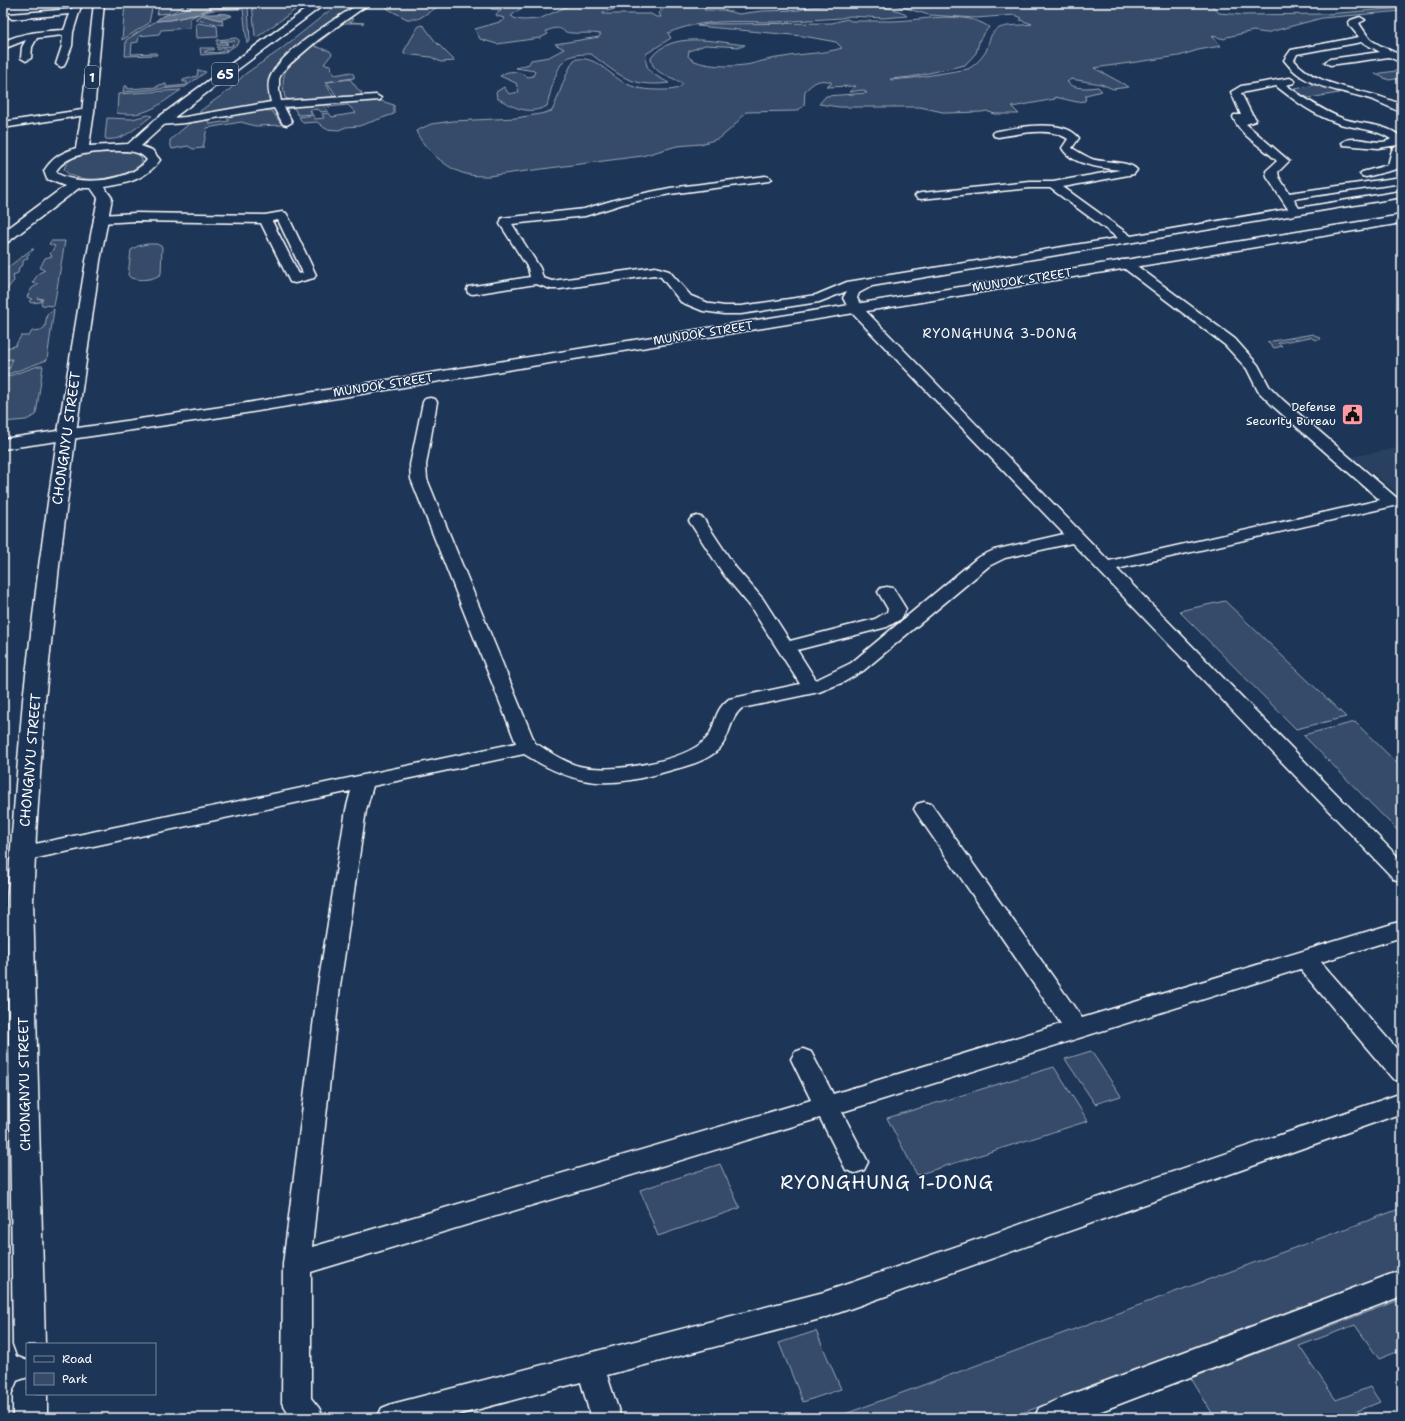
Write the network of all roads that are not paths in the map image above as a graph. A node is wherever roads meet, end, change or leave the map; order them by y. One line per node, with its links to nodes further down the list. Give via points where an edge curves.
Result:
1 (99, 3): 26 (main road, 1)
2 (110, 3): 12 (main road)
3 (321, 3): 27 (main road, 65)
4 (366, 3): 24 (street, via 315,38 278,70 274,78 273,92)
5 (371, 3): 9 (street, via 377,4)
6 (76, 7): 7 (street); 10 (street)
7 (12, 16)
8 (1360, 20): 13 (street, via 1354,22)
9 (354, 21)
10 (68, 32): 11 (street); 19 (street, via 67,46)
11 (33, 36): 14 (street); 16 (street, via 27,47)
12 (107, 38)
13 (1365, 38): 15 (street); 21 (street, via 1294,52 1289,60 1295,70)
14 (3, 46)
15 (1390, 54): 17 (street); 18 (street)
16 (26, 58)
17 (1401, 59): 20 (street)
18 (1330, 62)
19 (61, 64)
20 (1341, 68)
21 (1306, 77): 22 (street); 25 (street, via 1376,97)
22 (1278, 83): 31 (street, via 1308,106 1342,122 1376,129 1396,138 1396,142 1385,145); 42 (street, via 1236,92 1251,119 1239,119 1243,128 1283,161 1272,171 1273,178)
23 (376, 98): 24 (street)
24 (277, 104): 27 (street); 28 (street)
25 (1402, 109)
26 (88, 112): 29 (street); 33 (main road, 1)
27 (160, 122): 32 (main road, 65)
28 (286, 122)
29 (3, 125)
30 (998, 134): 38 (street, via 1032,129 1064,132 1074,138 1068,150 1086,160 1130,170)
31 (1347, 143)
32 (132, 147): 33 (main road, via 99,144); 37 (main road, via 152,155 154,160 151,166 129,178)
33 (82, 150): 37 (main road, via 59,160 52,165 50,171 52,176 59,180)
34 (1400, 152): 39 (street, via 1393,168 1347,179)
35 (765, 179): 50 (street, via 670,191 621,201 585,212 506,221 534,268)
36 (1402, 180): 39 (street)
37 (86, 184): 45 (main road, CHONGNYU STREET, via 105,198); 47 (main road)
38 (1053, 184): 41 (street); 48 (street)
39 (1355, 187): 42 (street)
40 (1402, 194): 43 (street)
41 (921, 196)
42 (1286, 197): 43 (street)
43 (1295, 211): 48 (street)
44 (265, 218): 44 (street, via 282,216 310,275 295,279); 45 (street)
45 (100, 219): 55 (main road, CHONGNYU STREET)
46 (1402, 219): 49 (main road, MUNDOK STREET)
47 (3, 239)
48 (1128, 239): 51 (street)
49 (1125, 263): 53 (main road, MUNDOK STREET); 59 (street, via 1230,342 1253,368 1263,388 1278,404 1392,502)
50 (537, 280): 51 (street, via 551,286 655,271 665,274 686,299 696,304 718,309 741,310 819,298 848,286); 52 (street)
51 (868, 284): 53 (street, via 853,291 850,298)
52 (473, 290)
53 (855, 308): 55 (main road, MUNDOK STREET); 58 (street)
54 (430, 402): 63 (street, via 418,465 419,480)
55 (66, 436): 56 (main road, MUNDOK STREET); 66 (main road, CHONGNYU STREET, via 36,683)
56 (3, 444)
57 (697, 521): 61 (street, via 730,571 757,603)
58 (1075, 537): 59 (street); 62 (street, via 1000,554 983,562 857,667)
59 (1105, 567): 67 (street)
60 (887, 592): 61 (street, via 897,609 895,616 881,623)
61 (787, 647): 62 (street)
62 (812, 688): 63 (street, via 736,703 724,714 721,733 711,746 685,760 627,774 600,776 568,770)
63 (527, 747): 64 (street)
64 (364, 781): 66 (street); 76 (street, via 356,810 329,986)
65 (924, 809): 70 (street)
66 (22, 853): 78 (main road, CHONGNYU STREET, via 20,901)
67 (1402, 874)
68 (1402, 929): 69 (street)
69 (1305, 959): 70 (street); 72 (street)
70 (1077, 1029): 74 (street)
71 (803, 1060): 74 (street)
72 (1402, 1072)
73 (1402, 1103): 79 (street, via 824,1305)
74 (827, 1106): 75 (street); 76 (street)
75 (855, 1162)
76 (297, 1264): 82 (street, via 297,1403)
77 (1402, 1283): 85 (street)
78 (29, 1343)
79 (590, 1366): 83 (street); 84 (street)
80 (30, 1395): 81 (main road)
81 (30, 1418)
82 (309, 1418)
83 (392, 1418)
84 (606, 1418)
85 (1049, 1418)

